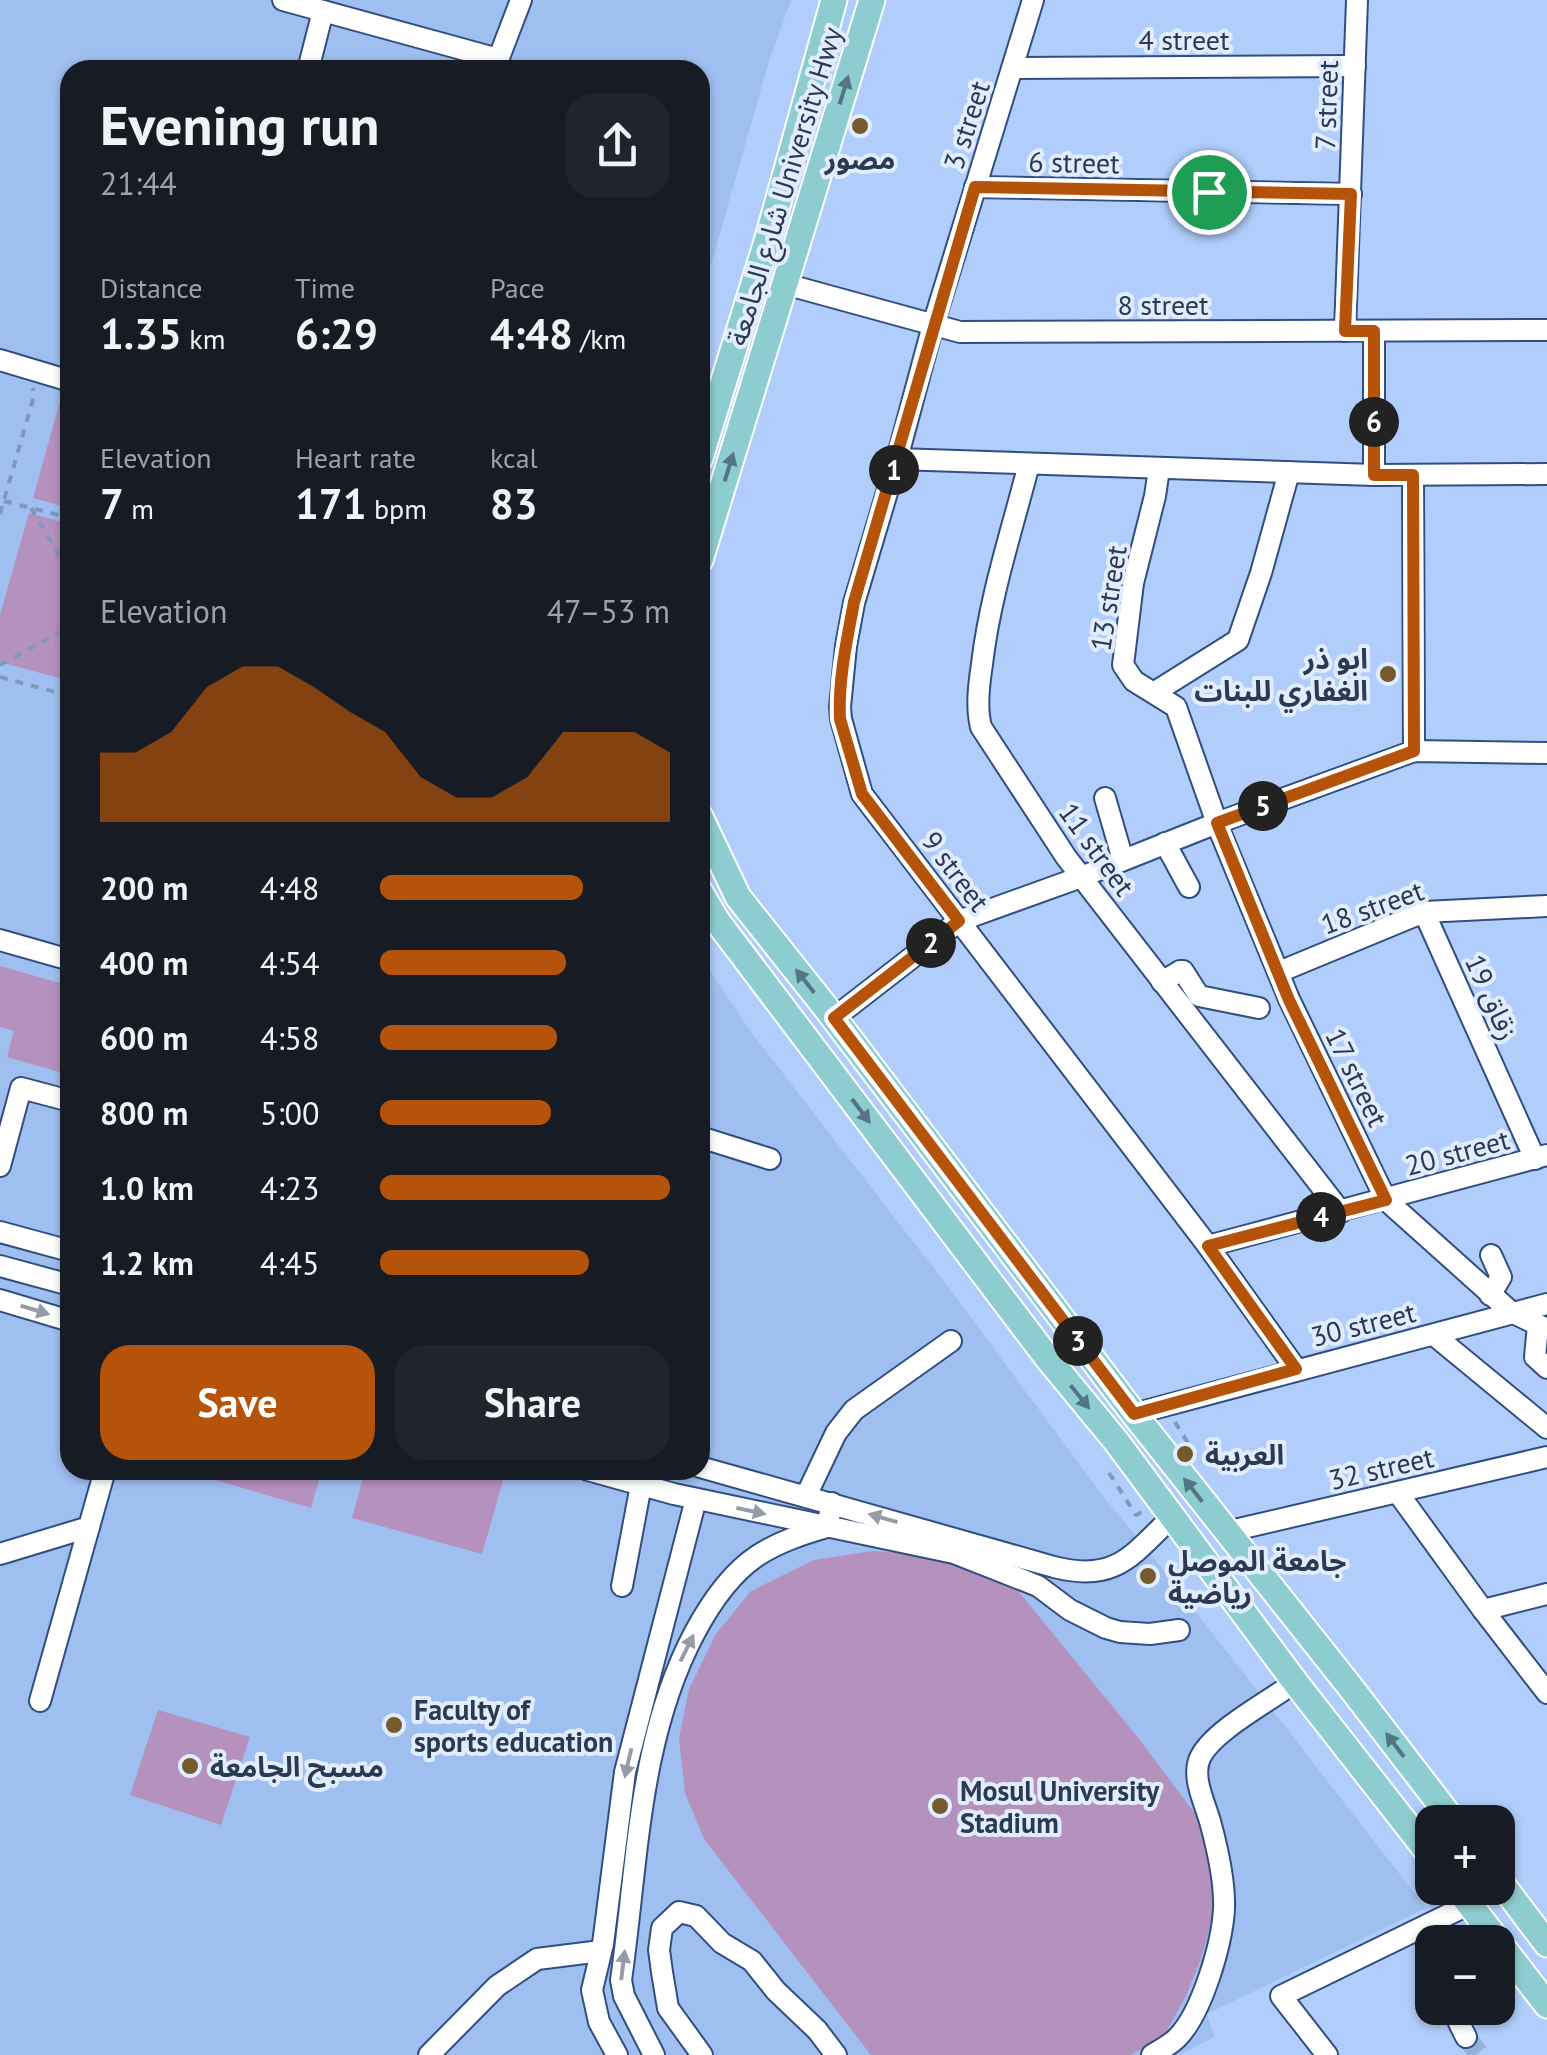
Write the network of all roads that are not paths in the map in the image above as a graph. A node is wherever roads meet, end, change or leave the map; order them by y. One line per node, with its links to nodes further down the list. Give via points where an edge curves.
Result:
1 (283, 0): 7 (street)
2 (521, 0): 10 (street)
3 (834, 0): 22 (main road, شارع الجامعة University Hwy)
4 (872, 0): 15 (main road, شارع الجامعة University Hwy, one-way to 4)
5 (1034, 0): 12 (street, 3 street)
6 (1357, 0): 11 (street, 7 street)
7 (323, 11): 8 (street); 9 (street)
8 (311, 60)
9 (483, 60)
10 (498, 60)
11 (1355, 66): 12 (street, 4 street); 14 (street, 7 street)
12 (1014, 68): 13 (street, 3 street)
13 (975, 187): 14 (street, 6 street); 16 (street, 3 street)
14 (1351, 194): 18 (street, 7 street)
15 (785, 284): 16 (street, 8 street); 30 (main road, شارع الجامعة University Hwy, one-way to 15)
16 (933, 325): 18 (street, 8 street, via 960,332); 23 (street, 9 street)
17 (1547, 330): 19 (street, 8 street)
18 (1345, 331): 19 (street, 8 street)
19 (1374, 331): 28 (street)
20 (0, 360): 21 (street)
21 (60, 378)
22 (710, 426)
23 (898, 459): 24 (street); 44 (street, 9 street, via 854,602 840,719 862,794)
24 (1029, 464): 25 (street); 39 (street, 11 street, via 986,626 980,721)
25 (1159, 469): 26 (street); 31 (street, 13 street, via 1123,665)
26 (1289, 472): 28 (street); 31 (street, via 1238,640)
27 (1547, 474): 29 (street)
28 (1374, 475): 29 (street)
29 (1413, 475): 32 (street)
30 (710, 528)
31 (1154, 692): 35 (street, 13 street, via 1176,707)
32 (1414, 751): 33 (street); 35 (street)
33 (1547, 753)
34 (1104, 798): 38 (street)
35 (1217, 823): 37 (street); 47 (street, 17 street)
36 (710, 839): 50 (main road, one-way to 36, via 738,897)
37 (1165, 843): 38 (street); 40 (street)
38 (1123, 860): 39 (street)
39 (1081, 877): 44 (street); 48 (street, 11 street)
40 (1189, 887)
41 (1547, 906): 43 (street, 18 street)
42 (710, 909): 73 (main road, one-way to 73)
43 (1424, 912): 47 (street, 18 street); 53 (street, زقاق 19)
44 (959, 921): 50 (street); 59 (street, 9 street)
45 (0, 940): 46 (street)
46 (60, 957)
47 (1279, 972): 56 (street, 17 street)
48 (1162, 982): 49 (street, via 1180,970 1199,996); 57 (street, 11 street)
49 (1259, 1008)
50 (834, 1018): 71 (main road)
51 (60, 1099): 55 (street, via 21,1088)
52 (710, 1140): 54 (street)
53 (1541, 1157): 56 (street, 20 street)
54 (770, 1159)
55 (0, 1166)
56 (1386, 1200): 57 (street, 20 street); 64 (street, 17 street)
57 (1340, 1212): 59 (street, 20 street)
58 (0, 1232): 60 (street)
59 (1208, 1246): 75 (street, 9 street)
60 (60, 1248)
61 (1491, 1256): 64 (street, via 1501,1277)
62 (0, 1266): 63 (street)
63 (60, 1282)
64 (1490, 1295): 67 (street, 17 street)
65 (0, 1300): 68 (street, one-way to 68)
66 (1547, 1304): 67 (street, 30 street)
67 (1511, 1312): 69 (street, 17 street); 70 (street, 30 street)
68 (60, 1318)
69 (1542, 1327): 74 (street, via 1534,1357)
70 (1434, 1335): 75 (street, 30 street); 77 (street)
71 (1074, 1336): 73 (main road); 76 (main road)
72 (951, 1341): 84 (street, via 854,1410)
73 (1046, 1356): 87 (main road, one-way to 87)
74 (1547, 1368)
75 (1296, 1369): 76 (street, 30 street)
76 (1134, 1414): 90 (main road, one-way to 76)
77 (1547, 1428)
78 (1547, 1457): 83 (street, 32 street)
79 (710, 1470): 84 (street)
80 (102, 1480): 89 (street)
81 (626, 1480): 82 (street)
82 (641, 1484): 85 (street); 93 (street)
83 (1398, 1493): 90 (street, 32 street); 96 (street)
84 (806, 1496): 86 (street)
85 (696, 1499): 88 (street, one-way to 88); 106 (street, one-way to 106, via 625,1772)
86 (832, 1503): 88 (street); 92 (street, one-way to 86)
87 (1172, 1516): 92 (street, via 1125,1562 1092,1572); 98 (main road)
88 (827, 1527): 94 (street, via 954,1554); 113 (street, one-way to 88, via 621,1980 648,1766 664,1703 717,1595 755,1557)
89 (89, 1528): 91 (street); 100 (street)
90 (1226, 1532): 101 (main road, one-way to 90)
91 (0, 1554)
92 (1044, 1564): 94 (street)
93 (622, 1586)
94 (1038, 1586): 97 (street, via 1106,1628 1135,1634)
95 (1547, 1594): 96 (street)
96 (1482, 1610): 99 (street)
97 (1179, 1630)
98 (1295, 1682): 102 (main road); 116 (street, via 1220,1733 1198,1761 1222,1884 1219,1941 1191,2018)
99 (1547, 1693)
100 (40, 1701)
101 (1441, 1805)
102 (1415, 1835)
103 (1515, 1902): 105 (main road)
104 (1447, 1905): 117 (street, via 1282,1996)
105 (1547, 1944)
106 (601, 1951): 111 (street, via 537,1959 497,1986); 112 (street, via 592,1990)
107 (1515, 1968): 108 (main road)
108 (1547, 2004)
109 (1459, 2025): 110 (street)
110 (1466, 2037)
111 (429, 2055)
112 (617, 2055)
113 (654, 2055)
114 (702, 2055): 115 (street, via 668,2008 662,1972 662,1928 679,1912 696,1916 752,1961)
115 (836, 2055)
116 (1152, 2055)
117 (1327, 2055)

